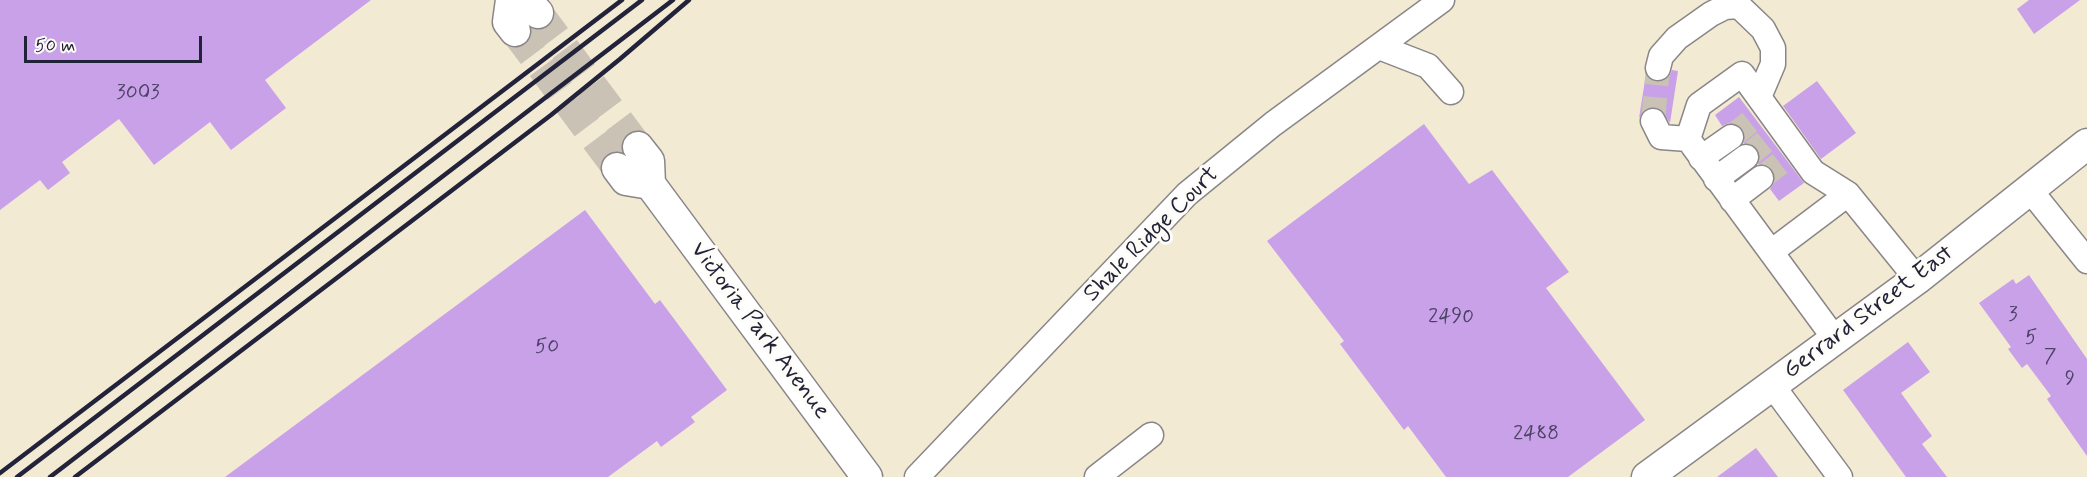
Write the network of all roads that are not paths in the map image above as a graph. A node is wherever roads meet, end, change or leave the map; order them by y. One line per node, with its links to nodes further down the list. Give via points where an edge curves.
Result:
1 (511, 0): 3 (main road, via 531,4); 4 (main road, via 508,22)
2 (1442, 0): 5 (street, Shale Ridge Court)
3 (538, 13)
4 (514, 31)
5 (1379, 46): 7 (street, via 1428,66); 29 (street, Shale Ridge Court, via 1187,194)
6 (1659, 68): 8 (street, via 1661,56 1677,38 1711,14 1738,6 1763,29 1773,48)
7 (1451, 92)
8 (1761, 108): 13 (street, via 1742,74 1699,105); 20 (street, via 1792,155)
9 (1653, 121): 13 (street, via 1661,137)
10 (1731, 137): 13 (street)
11 (2087, 144): 19 (main road, Gerrard Street East)
12 (638, 147): 18 (main road, Victoria Park Avenue, via 649,161)
13 (1694, 149): 17 (street)
14 (1746, 157): 17 (street)
15 (617, 168): 18 (main road, via 626,180)
16 (1761, 178): 21 (street)
17 (1716, 179): 21 (street)
18 (650, 184): 28 (main road, Victoria Park Avenue)
19 (2030, 190): 23 (street); 24 (main road, Gerrard Street East)
20 (1848, 194): 22 (street); 24 (street)
21 (1732, 200): 22 (street)
22 (1771, 252): 25 (street)
23 (2087, 261)
24 (1917, 279): 25 (main road, Gerrard Street East)
25 (1835, 339): 26 (main road, Gerrard Street East)
26 (1772, 385): 31 (main road, Gerrard Street East); 32 (street)
27 (1151, 435): 30 (street)
28 (867, 477)
29 (917, 477)
30 (1097, 477)
31 (1647, 477)
32 (1840, 477)

